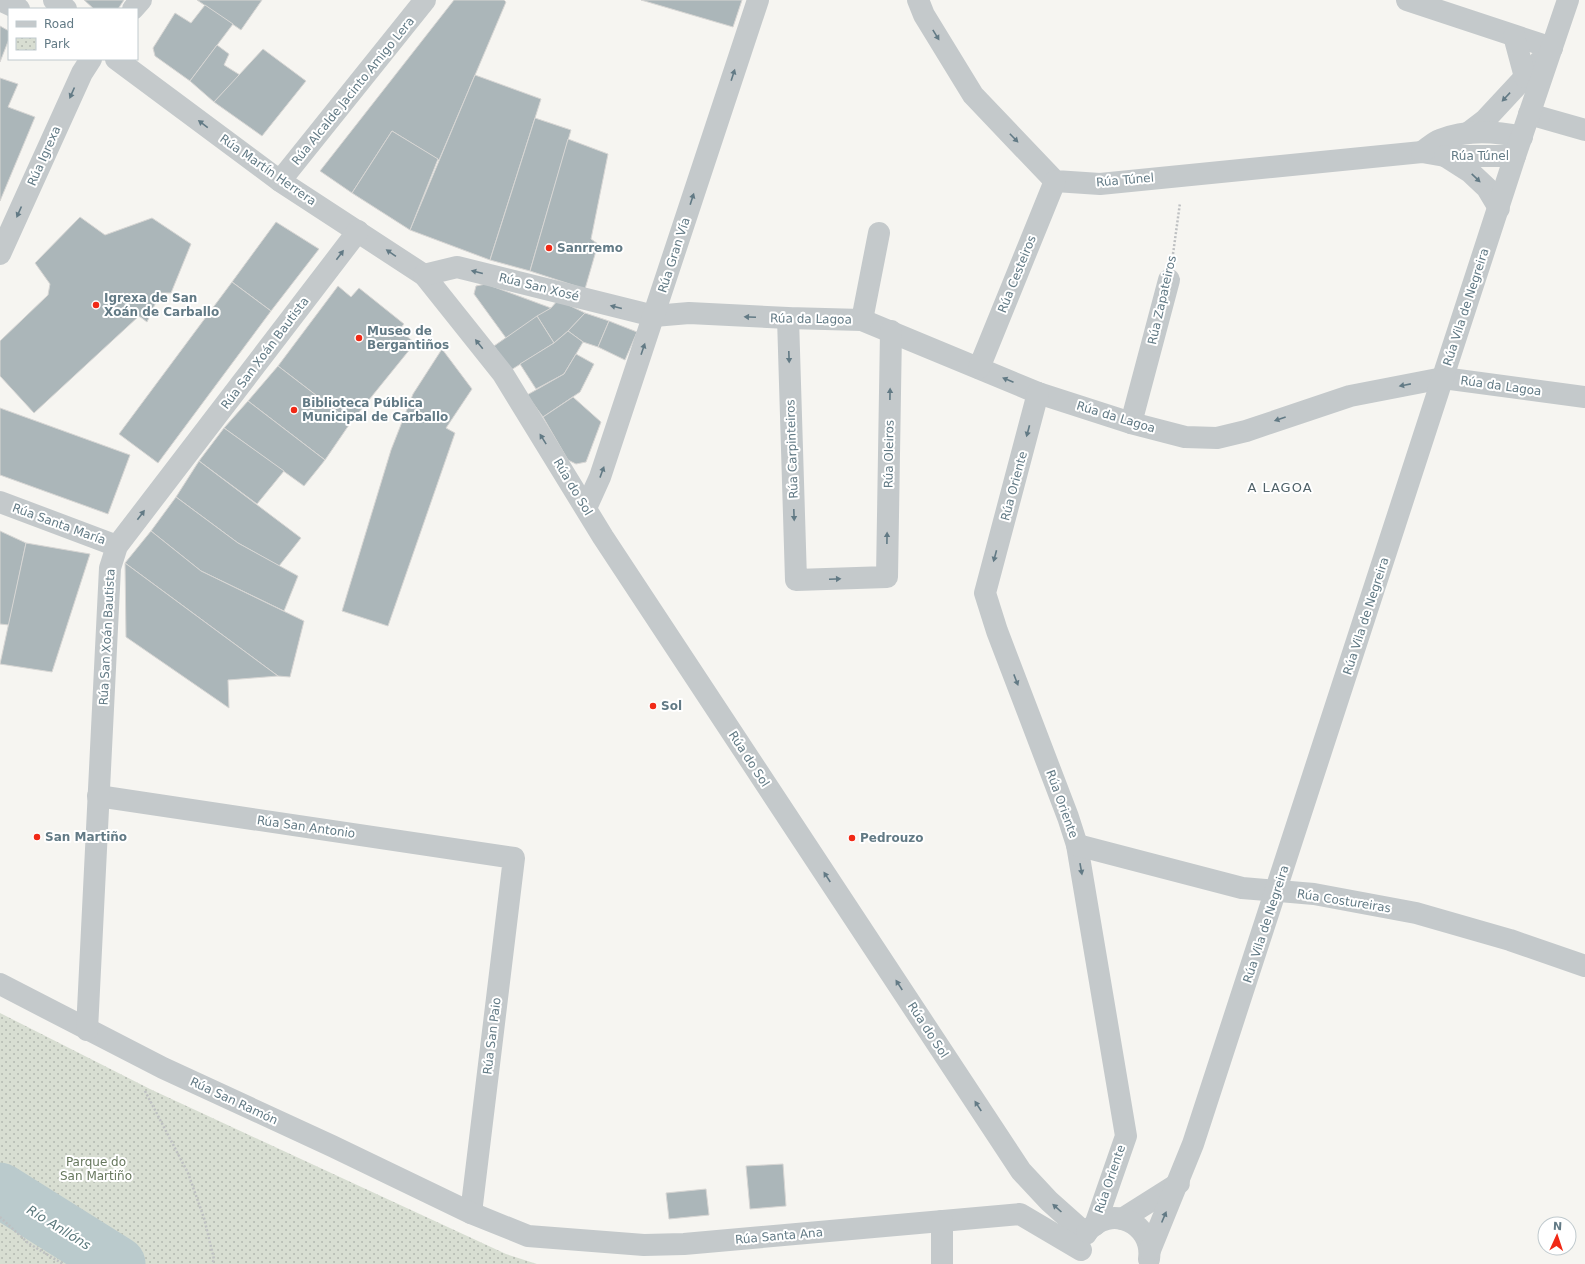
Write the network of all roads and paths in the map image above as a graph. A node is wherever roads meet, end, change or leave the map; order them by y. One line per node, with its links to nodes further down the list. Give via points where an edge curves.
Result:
1 (0, 0): 9 (street)
2 (54, 0): 10 (street)
3 (142, 0): 11 (street)
4 (425, 0): 24 (street, Rúa Alcalde Jacinto Amigo Lera)
5 (758, 0): 32 (street, Rúa Gran Vía, one-way to 5)
6 (918, 0): 25 (street, one-way to 25, via 924,15 974,96)
7 (1407, 0): 12 (street)
8 (1568, 0): 13 (street, Rúa Vila de Negreira)
9 (17, 8)
10 (65, 8)
11 (134, 8)
12 (1514, 36): 13 (street); 16 (street)
13 (1552, 48): 16 (street, Rúa Vila de Negreira); 17 (street, Rúa Vila de Negreira)
14 (90, 60): 29 (street, Rúa Igrexa, one-way to 29, via 82,72)
15 (117, 60): 24 (street, Rúa Martín Herrera, one-way to 15)
16 (1525, 77): 19 (street, Rúa Vila de Negreira, one-way to 19, via 1485,120)
17 (1530, 114): 18 (street); 20 (street, Rúa Vila de Negreira)
18 (1585, 130)
19 (1468, 133): 20 (street, Rúa Túnel, via 1501,133); 21 (street, Rúa Túnel, via 1439,140)
20 (1519, 147): 22 (street, Rúa Túnel); 26 (street, Rúa Vila de Negreira)
21 (1422, 152): 22 (street, Rúa Túnel); 23 (street, Rúa Túnel)
22 (1445, 156): 26 (street, Rúa Túnel, one-way to 26, via 1470,172 1487,188)
23 (1184, 175): 25 (street, Rúa Túnel, via 1100,184); 31 (path, Rúa Zapateiros)
24 (280, 181): 27 (street, Rúa Martín Herrera)
25 (1055, 181): 36 (street, Rúa Cesteiros)
26 (1499, 208): 37 (street, Rúa Vila de Negreira)
27 (358, 231): 30 (street, Rúa Martín Herrera, one-way to 27); 43 (street, Rúa San Xoán Bautista, one-way to 27)
28 (879, 234): 34 (street)
29 (0, 254)
30 (424, 275): 32 (street, Rúa San Xosé, one-way to 30, via 457,267); 42 (street, Rúa do Sol, one-way to 30, via 503,374)
31 (1169, 280): 40 (street, Rúa Zapateiros)
32 (654, 316): 33 (street, Rúa da Lagoa, one-way to 32, via 689,313); 42 (street, Rúa Gran Vía, one-way to 32, via 600,477)
33 (788, 318): 34 (street, Rúa da Lagoa); 44 (street, Rúa Carpinteiros, one-way to 44, via 796,580)
34 (862, 320): 35 (street, Rúa da Lagoa)
35 (891, 331): 36 (street, Rúa da Lagoa); 44 (street, Rúa Oleiros, one-way to 35)
36 (979, 368): 38 (street, Rúa da Lagoa, one-way to 36)
37 (1443, 378): 39 (street, Rúa da Lagoa); 40 (street, Rúa da Lagoa, one-way to 40, via 1350,396 1246,431 1217,438 1185,437); 48 (street, Rúa Vila de Negreira)
38 (1038, 393): 40 (street, Rúa da Lagoa); 46 (street, Rúa Oriente, one-way to 46, via 985,593)
39 (1585, 397)
40 (1131, 423)
41 (0, 502): 43 (street, Rúa Santa María)
42 (586, 508): 58 (street, Rúa do Sol, one-way to 42, via 1021,1171)
43 (117, 546): 45 (street, Rúa San Xoán Bautista, via 110,568)
44 (887, 577)
45 (98, 796): 47 (street, Rúa San Antonio); 51 (street, Rúa San Xoán Bautista)
46 (1077, 845): 48 (street, Rúa Costureiras, via 1242,888); 58 (street, Rúa Oriente, one-way to 58, via 1126,1136)
47 (514, 858): 54 (street, Rúa San Paio)
48 (1277, 892): 49 (street, Rúa Costureiras, via 1314,894 1416,913 1510,940); 53 (street, Rúa Vila de Negreira)
49 (1585, 966)
50 (0, 984): 51 (street, Rúa San Ramón)
51 (87, 1030): 54 (street, Rúa San Ramón)
52 (145, 1090): 61 (path, via 188,1173 204,1218 214,1259)
53 (1179, 1182): 56 (street); 59 (street, Rúa Vila de Negreira, one-way to 53)
54 (471, 1213): 57 (street, Rúa Santa Ana, via 528,1236 644,1245 684,1244)
55 (0, 1217): 60 (path, via 28,1243)
56 (1122, 1219): 58 (street, via 1103,1220); 59 (street, via 1133,1222 1142,1230 1148,1239)
57 (942, 1221): 58 (street, Rúa Santa Ana, via 1020,1214); 62 (street)
58 (1086, 1243)
59 (1149, 1257)
60 (63, 1264)
61 (212, 1264)
62 (942, 1264)

